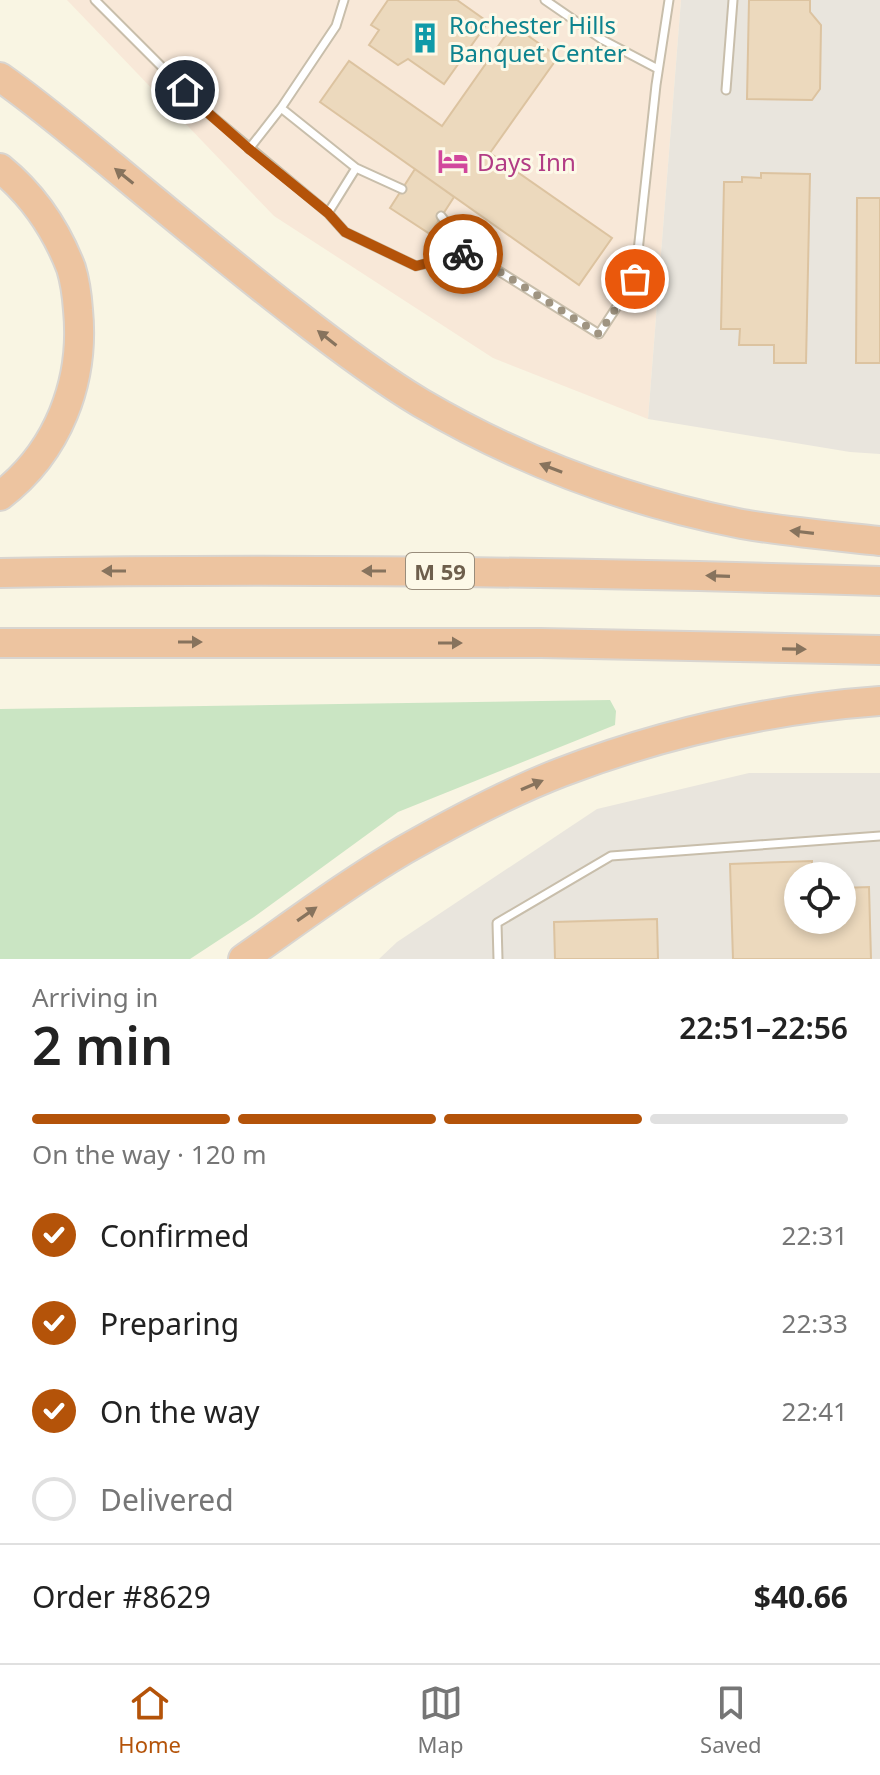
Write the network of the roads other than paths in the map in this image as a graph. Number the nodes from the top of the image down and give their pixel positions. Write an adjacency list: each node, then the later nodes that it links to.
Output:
1 (95, 0): 10 (lane)
2 (344, 0): 9 (lane)
3 (545, 0): 6 (lane)
4 (669, 0): 6 (lane)
5 (733, 0): 8 (lane)
6 (658, 69): 16 (lane)
7 (0, 77): 18 (highway, one-way to 7)
8 (726, 90)
9 (281, 108): 10 (lane); 12 (lane)
10 (249, 149): 14 (lane)
11 (0, 168): 17 (highway)
12 (356, 168): 13 (lane); 14 (lane)
13 (402, 189)
14 (328, 213): 16 (lane)
15 (441, 216): 16 (lane)
16 (470, 253)
17 (0, 496)
18 (880, 541)
19 (0, 573): 20 (highway, M 59, one-way to 19)
20 (880, 581)
21 (0, 643): 22 (highway, one-way to 22)
22 (880, 650)
23 (880, 701): 25 (highway, one-way to 23)
24 (880, 836): 26 (lane)
25 (243, 959)
26 (498, 959)

